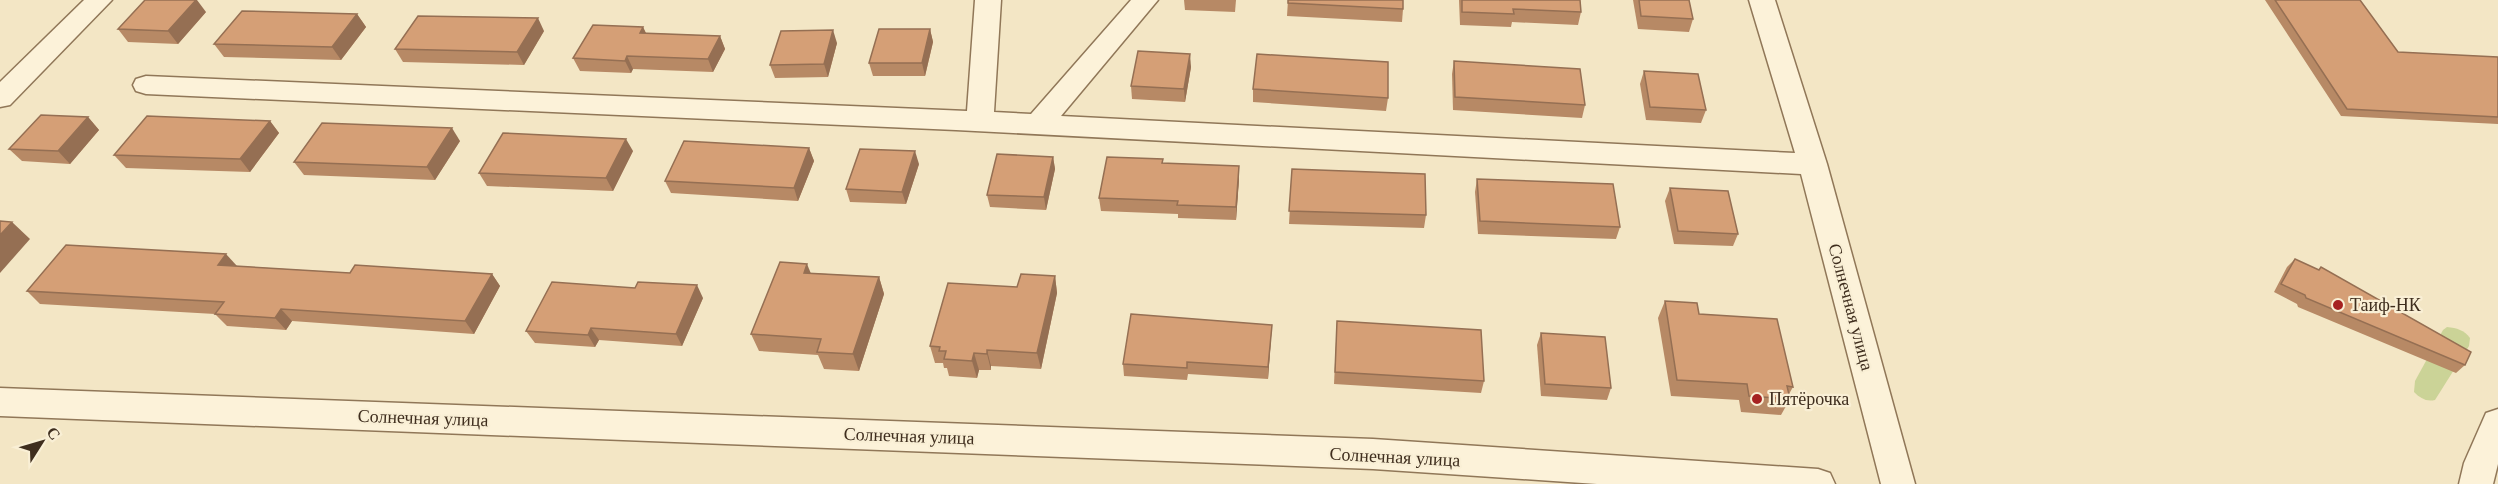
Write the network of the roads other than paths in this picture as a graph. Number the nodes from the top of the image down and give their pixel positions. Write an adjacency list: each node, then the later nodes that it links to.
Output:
1 (99, 0): 6 (street)
2 (988, 0): 7 (street)
3 (1145, 0): 8 (street)
4 (1762, 0): 9 (street, Солнечная улица)
5 (146, 85): 7 (street)
6 (0, 98)
7 (980, 121): 8 (street)
8 (1038, 124): 9 (street)
9 (1813, 164): 13 (street, Солнечная улица)
10 (0, 402): 12 (street, Солнечная улица)
11 (2498, 423): 14 (street)
12 (1818, 484)
13 (1898, 484)
14 (2476, 484)

